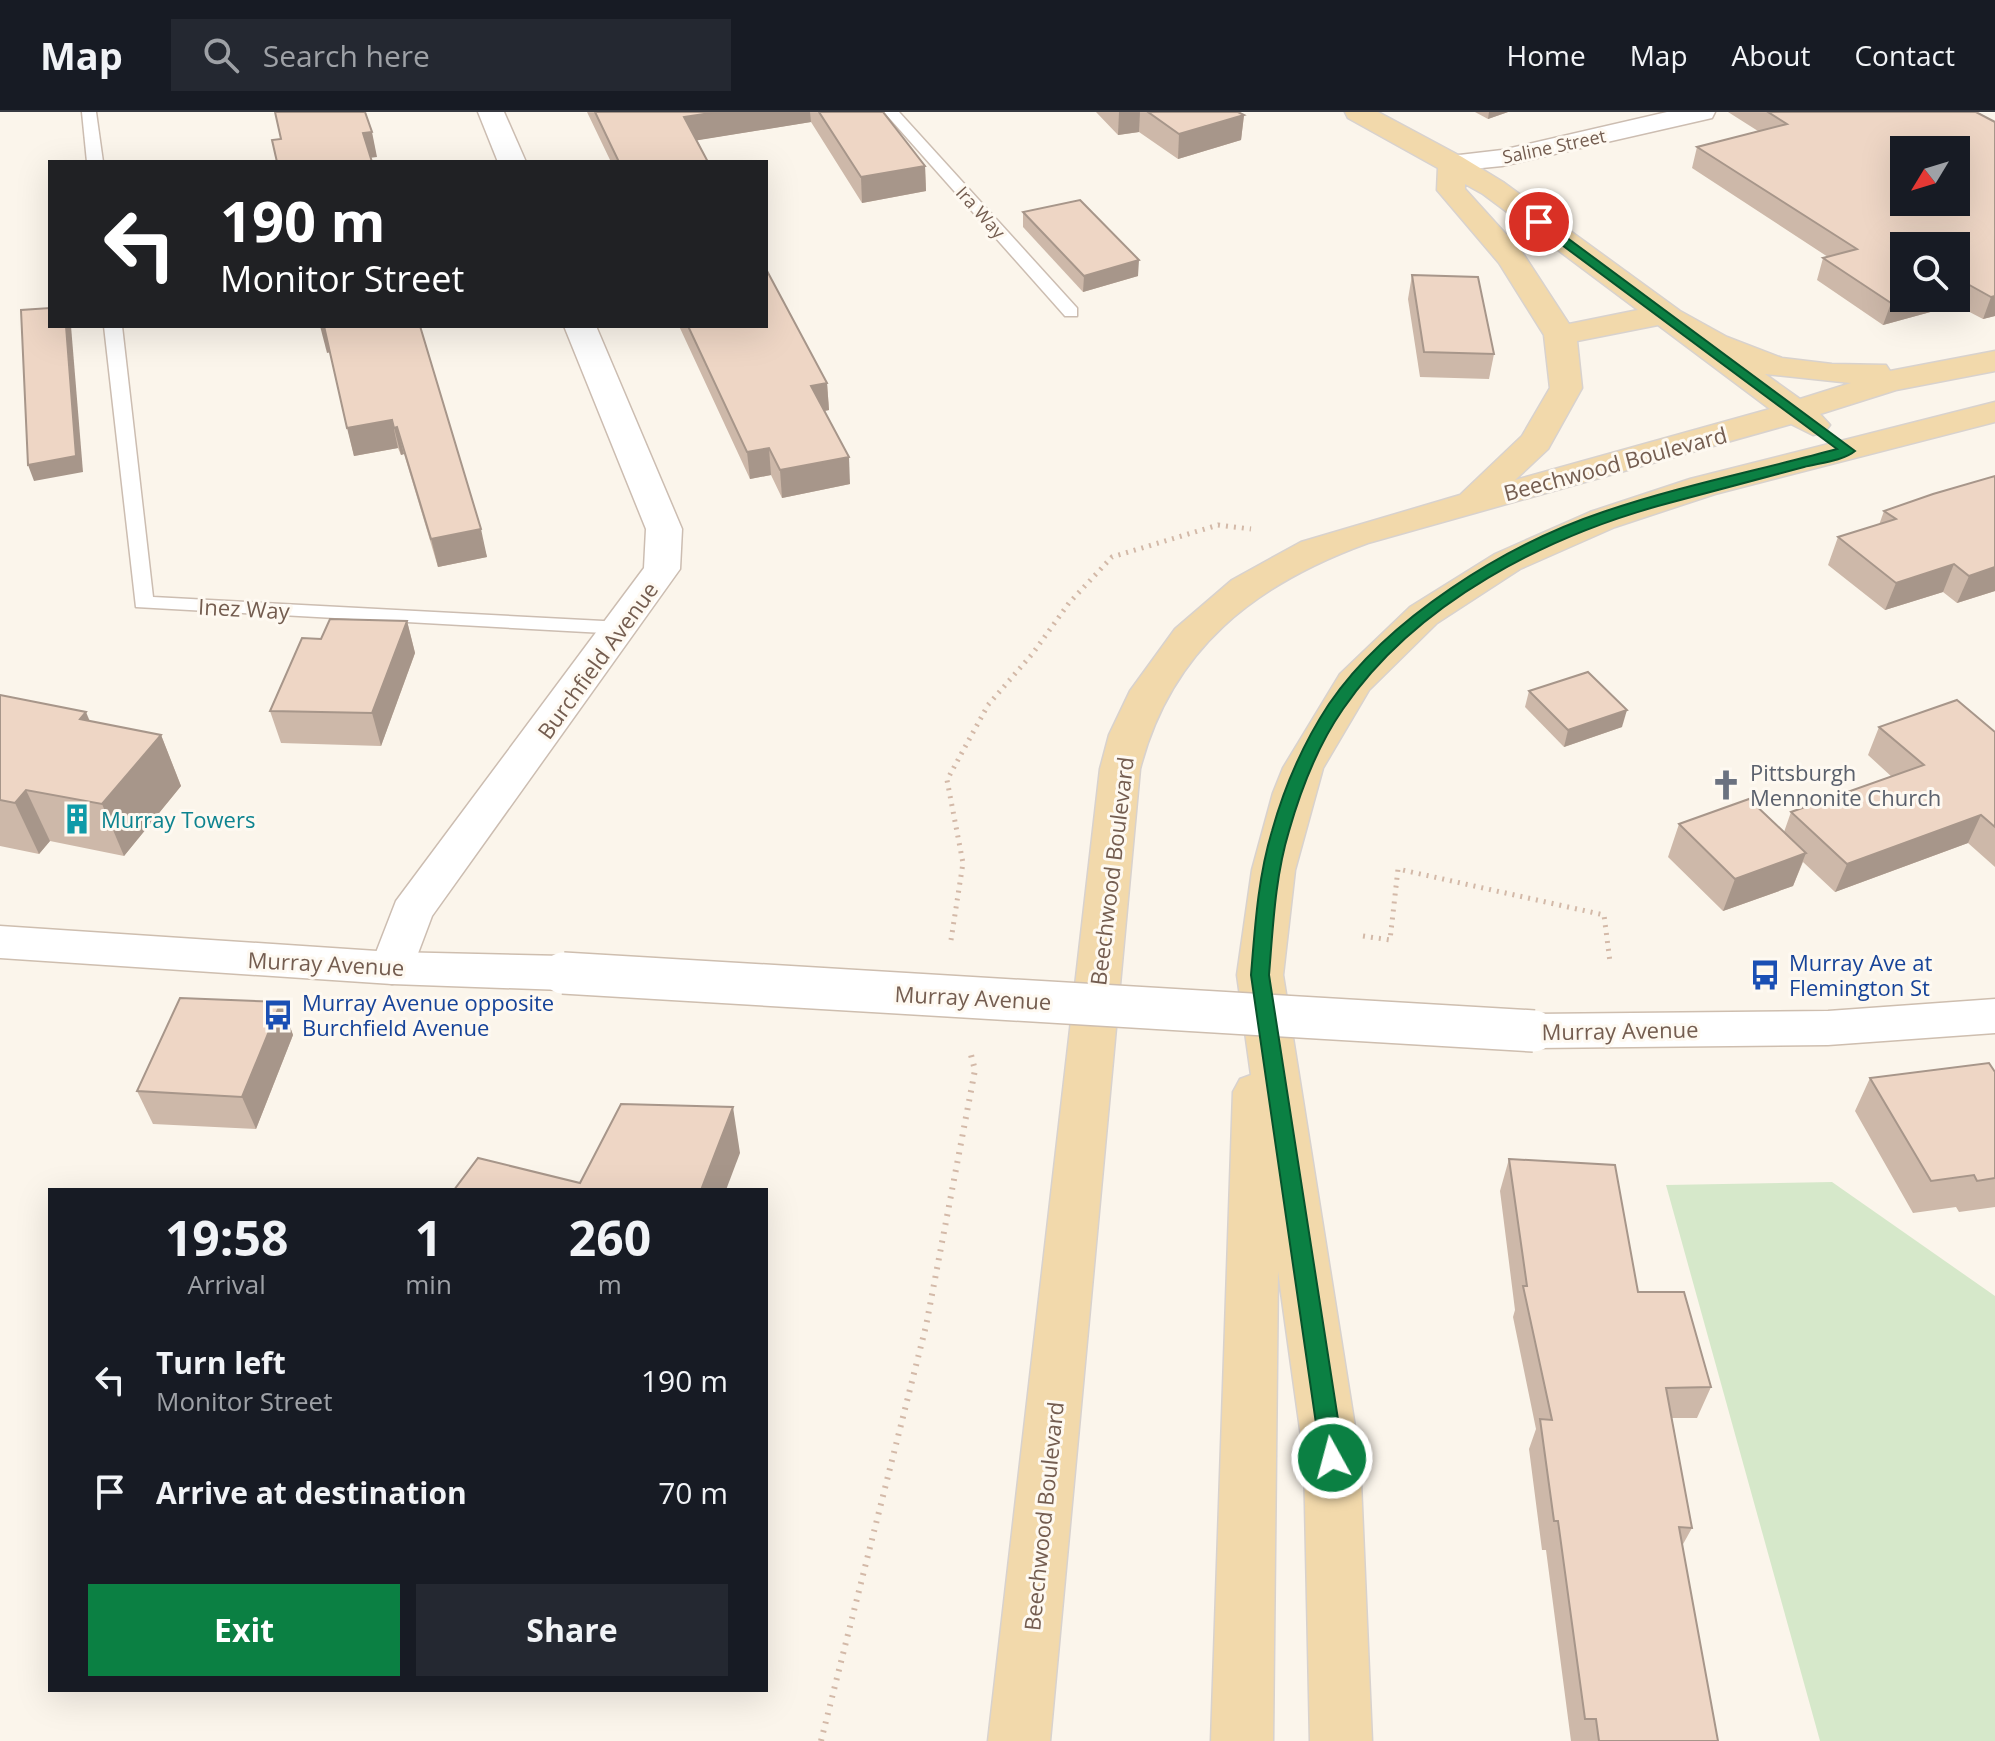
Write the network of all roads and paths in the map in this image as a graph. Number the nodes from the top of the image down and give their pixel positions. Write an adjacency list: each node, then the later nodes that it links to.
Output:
1 (89, 112): 6 (lane)
2 (491, 112): 7 (main road)
3 (891, 112): 9 (lane, Ira Way)
4 (1358, 112): 8 (main road)
5 (1702, 112): 8 (main road, Saline Street)
6 (95, 160)
7 (511, 160)
8 (1452, 163): 10 (main road); 13 (main road)
9 (1071, 312)
10 (1663, 315): 13 (main road); 15 (main road); 16 (main road)
11 (113, 328): 21 (lane, Inez Way)
12 (581, 328): 21 (main road, Burchfield Avenue)
13 (1560, 335): 19 (main road)
14 (1995, 361): 15 (main road, Beechwood Boulevard)
15 (1926, 371): 16 (main road, Beechwood Boulevard)
16 (1793, 411): 18 (main road); 19 (main road, Beechwood Boulevard)
17 (1995, 412): 18 (main road)
18 (1848, 451): 27 (main road)
19 (1468, 504): 31 (main road, Beechwood Boulevard)
20 (1218, 525): 24 (path)
21 (622, 628): 26 (main road, Burchfield Avenue)
22 (1363, 936): 25 (path)
23 (0, 942): 26 (main road, Murray Avenue)
24 (950, 945)
25 (1610, 962)
26 (392, 968): 28 (main road, Murray Avenue, bridge)
27 (1260, 975): 32 (main road); 33 (main road)
28 (1995, 1016)
29 (968, 1041): 30 (path)
30 (821, 1741)
31 (1019, 1741)
32 (1242, 1741)
33 (1341, 1741)

